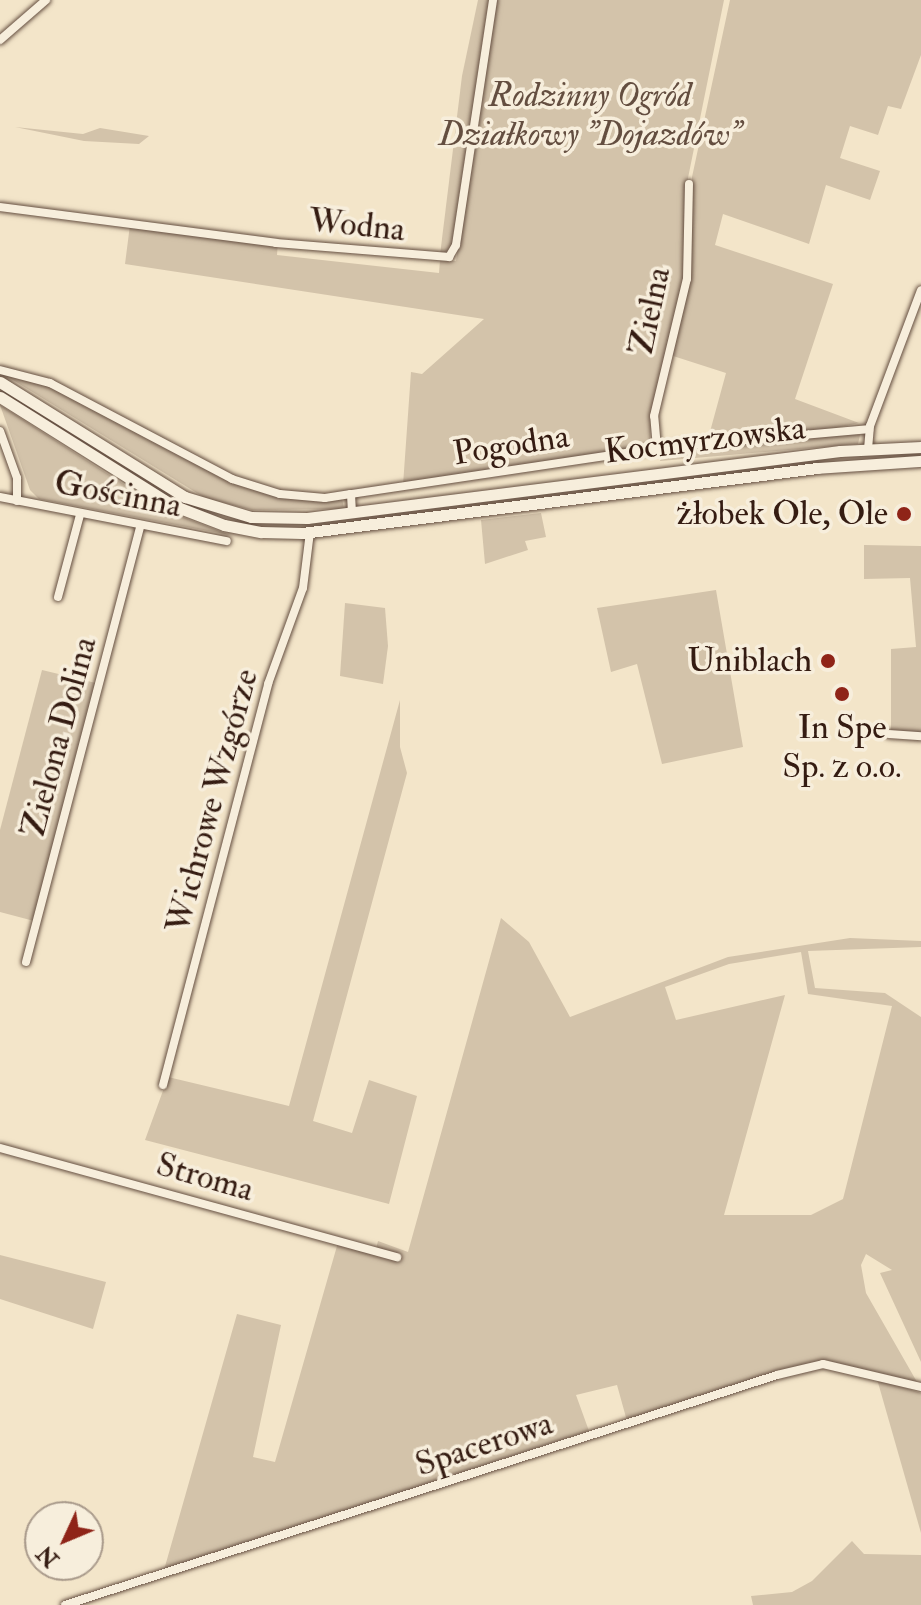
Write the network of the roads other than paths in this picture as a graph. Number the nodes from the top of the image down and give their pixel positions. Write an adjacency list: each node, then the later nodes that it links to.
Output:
1 (46, 0): 3 (street)
2 (493, 0): 5 (street, Wodna)
3 (0, 40)
4 (689, 184): 13 (street, Zielna)
5 (0, 207)
6 (921, 290): 10 (street)
7 (0, 370): 16 (street, Pogodna)
8 (0, 382): 19 (main road, Kocmyrzowska)
9 (0, 397): 22 (main road, Kocmyrzowska)
10 (869, 429): 13 (street, Pogodna); 14 (street)
11 (0, 431): 18 (street)
12 (921, 447): 14 (main road, Kocmyrzowska)
13 (657, 448): 16 (street, Pogodna)
14 (868, 449): 19 (main road, Kocmyrzowska)
15 (921, 461): 22 (main road, Kocmyrzowska)
16 (351, 494): 19 (street)
17 (0, 497): 18 (street, Gościnna)
18 (17, 501): 20 (street, Gościnna)
19 (352, 513)
20 (80, 515): 21 (street, Gościnna); 24 (street)
21 (141, 525): 23 (street, Gościnna); 27 (street, Zielona Dolina)
22 (310, 532): 28 (street, Wichrowe Wzgórze)
23 (227, 541)
24 (58, 597)
25 (889, 734): 26 (street)
26 (921, 736)
27 (26, 962)
28 (163, 1085)
29 (0, 1148): 30 (street, Stroma)
30 (397, 1257)
31 (921, 1387): 32 (street, Spacerowa)
32 (65, 1605)

